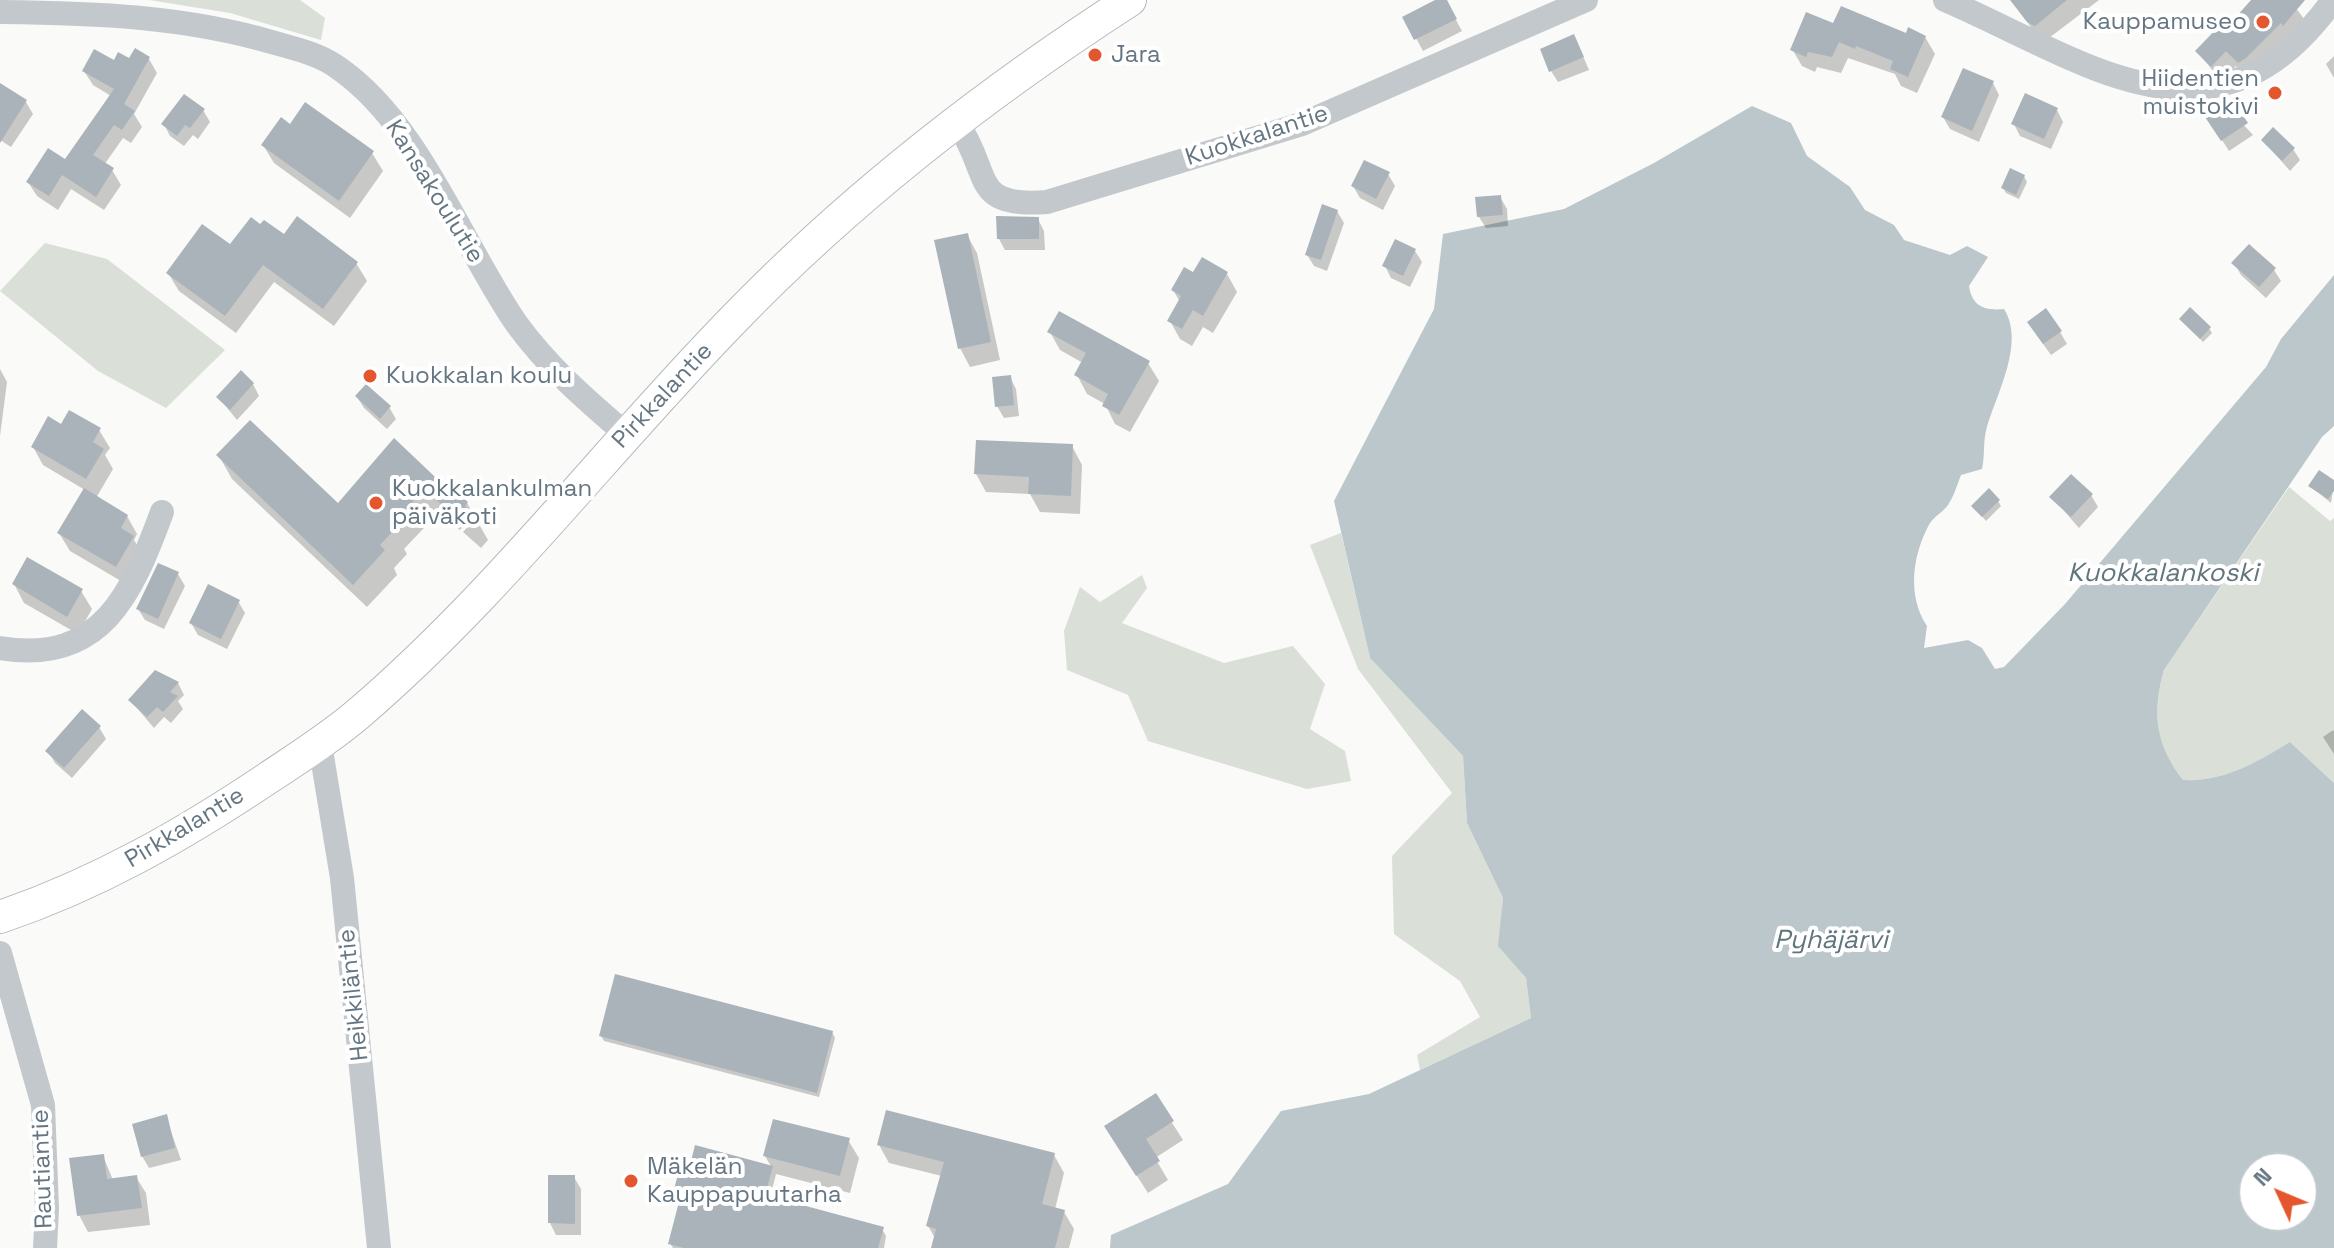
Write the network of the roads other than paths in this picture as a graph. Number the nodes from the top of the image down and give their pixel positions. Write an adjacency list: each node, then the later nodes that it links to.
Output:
1 (1130, 0): 6 (street, Pirkkalantie)
2 (1586, 0): 6 (street, Kuokkalantie)
3 (1945, 0): 4 (street)
4 (2333, 0)
5 (0, 12): 7 (street, Kansakoulutie)
6 (958, 124): 7 (street, Pirkkalantie)
7 (626, 434): 10 (street, Pirkkalantie)
8 (162, 512): 9 (street)
9 (0, 648)
10 (320, 744): 11 (street, Pirkkalantie); 14 (street, Heikkiläntie)
11 (0, 917)
12 (0, 953): 13 (street, Rautiantie)
13 (45, 1248)
14 (379, 1248)

